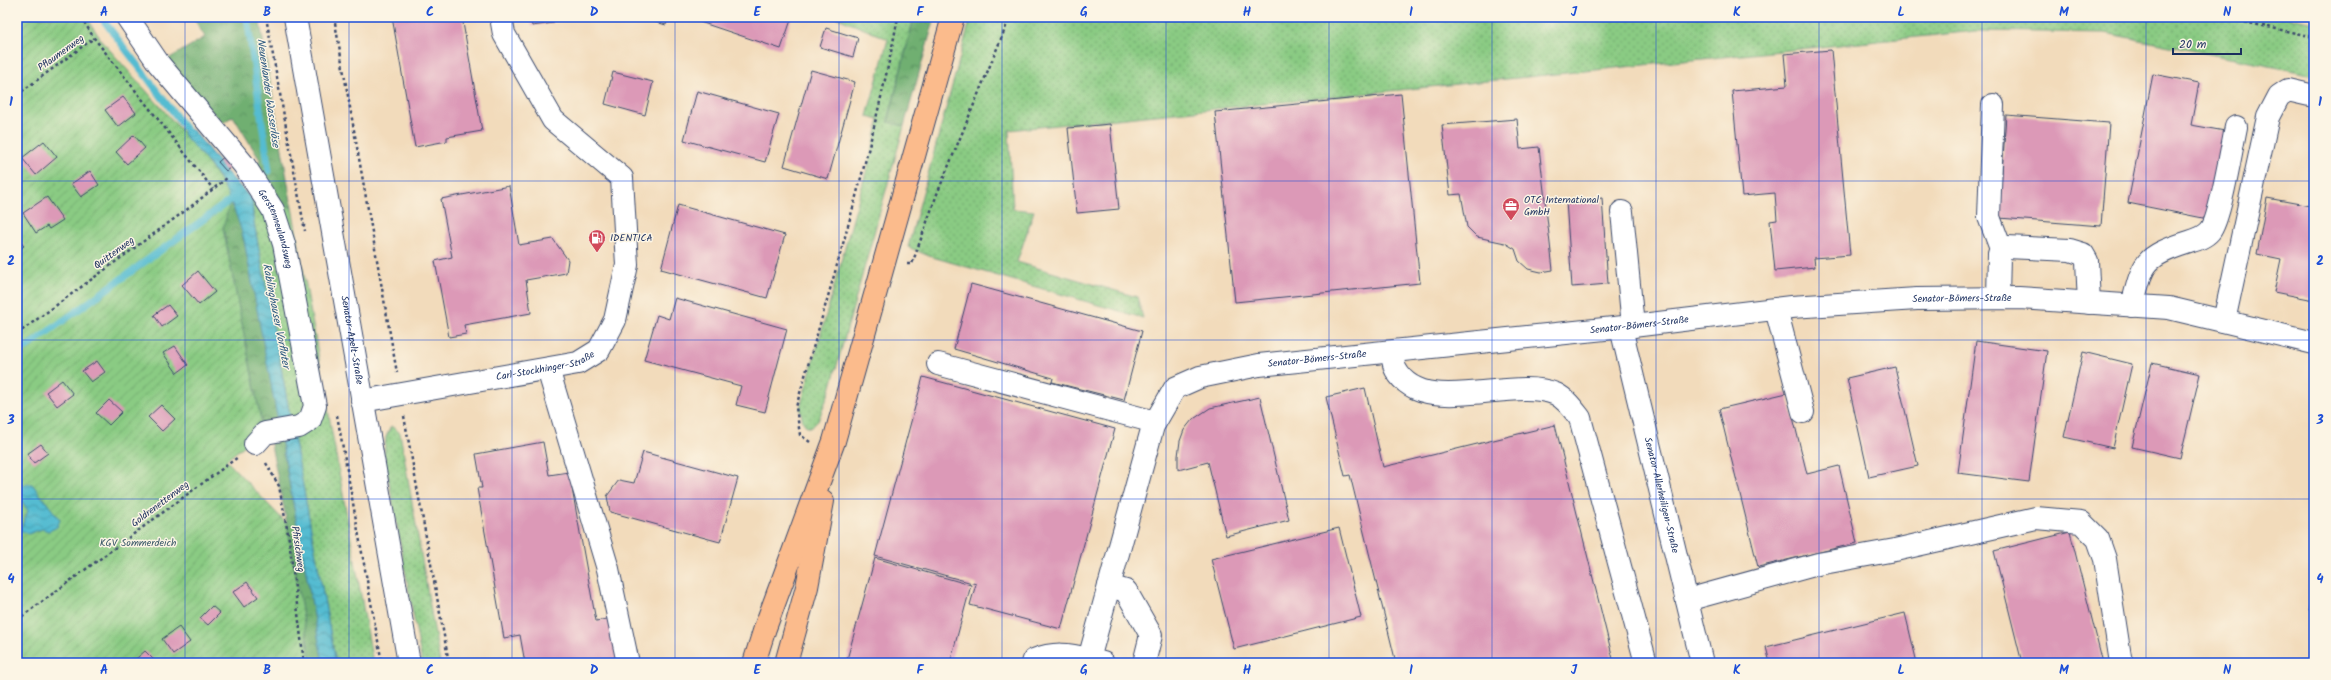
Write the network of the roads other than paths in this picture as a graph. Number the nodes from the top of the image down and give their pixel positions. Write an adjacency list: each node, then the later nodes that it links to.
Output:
1 (127, 17): 23 (street, Gerstenneulandsweg)
2 (295, 17): 20 (street, Senator-Apelt-Straße)
3 (501, 17): 19 (street, Carl-Stockhinger-Straße)
4 (953, 17): 24 (highway)
5 (2314, 96): 14 (street)
6 (1993, 105): 9 (street)
7 (2236, 127): 12 (street)
8 (1622, 212): 15 (street, Senator-Allerheiligen-Straße)
9 (2001, 249): 10 (street); 11 (street)
10 (1998, 298): 11 (street, Senator-Bömers-Straße); 13 (street, Senator-Bömers-Straße)
11 (2088, 303): 12 (street, Senator-Bömers-Straße)
12 (2132, 306): 14 (street, Senator-Bömers-Straße)
13 (1776, 309): 15 (street, Senator-Bömers-Straße); 21 (street)
14 (2224, 321): 16 (street, Senator-Bömers-Straße)
15 (1627, 327): 17 (street, Senator-Bömers-Straße); 26 (street, Senator-Allerheiligen-Straße)
16 (2314, 343)
17 (1392, 352): 22 (street, Senator-Bömers-Straße); 34 (street)
18 (938, 364): 22 (street)
19 (548, 369): 20 (street, Carl-Stockhinger-Straße); 29 (street)
20 (362, 401): 28 (street, Senator-Apelt-Straße)
21 (1803, 412)
22 (1155, 422): 25 (street, Senator-Bömers-Straße)
23 (255, 444)
24 (831, 449): 30 (highway); 31 (highway)
25 (1109, 586): 27 (street, Senator-Bömers-Straße); 33 (street)
26 (1687, 600): 35 (street, Senator-Allerheiligen-Straße); 36 (street)
27 (1096, 661): 32 (street)
28 (410, 663)
29 (628, 663)
30 (754, 663)
31 (786, 663)
32 (1033, 663)
33 (1144, 663)
34 (1646, 663)
35 (1702, 663)
36 (2121, 663)

